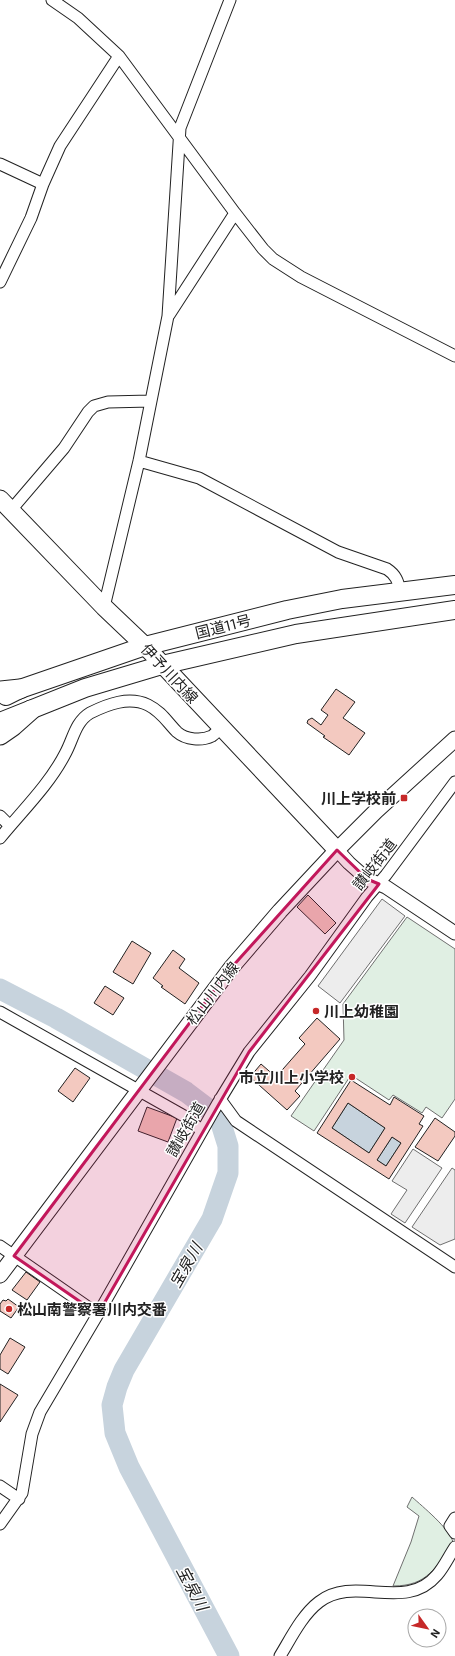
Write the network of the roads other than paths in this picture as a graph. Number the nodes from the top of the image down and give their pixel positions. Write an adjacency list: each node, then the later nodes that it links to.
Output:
1 (52, 0): 3 (street)
2 (230, 0): 4 (street)
3 (119, 56): 4 (street); 6 (street)
4 (179, 136): 7 (street); 9 (street)
5 (0, 164): 6 (street)
6 (43, 184): 8 (street)
7 (235, 213): 9 (street); 10 (street)
8 (0, 282)
9 (168, 316): 11 (street)
10 (455, 356)
11 (150, 401): 12 (street); 13 (street)
12 (139, 461): 15 (street); 16 (street)
13 (5, 504): 16 (main road, 伊予川内線)
14 (455, 585): 15 (highway, 国道11号)
15 (400, 591): 18 (highway, 国道11号)
16 (104, 607): 18 (main road, 伊予川内線)
17 (455, 610): 19 (highway, 国道11号)
18 (145, 646): 19 (main road, 伊予川内線); 20 (highway, 国道11号)
19 (162, 665): 23 (highway, 国道11号); 25 (main road, 伊予川内線)
20 (20, 689): 21 (highway); 22 (highway, 国道11号)
21 (0, 691)
22 (0, 699)
23 (31, 710): 24 (highway, 国道11号); 26 (highway)
24 (0, 722)
25 (221, 728): 30 (street); 32 (main road, 伊予川内線)
26 (0, 735)
27 (455, 740): 32 (main road, 松山川内線)
28 (455, 782): 33 (street, 讃岐街道)
29 (0, 816): 30 (street)
30 (10, 826): 31 (street)
31 (0, 838)
32 (337, 850): 33 (street); 36 (main road, 松山川内線)
33 (379, 884): 34 (street); 37 (street, 讃岐街道)
34 (455, 932)
35 (0, 1012): 36 (street)
36 (140, 1088): 38 (street); 40 (main road, 松山川内線)
37 (219, 1101): 38 (street, 讃岐街道); 41 (street)
38 (202, 1128): 43 (street, 讃岐街道)
39 (0, 1246): 40 (street)
40 (14, 1256): 42 (main road, 松山川内線); 43 (street)
41 (455, 1267)
42 (0, 1275)
43 (98, 1314): 45 (street, 讃岐街道)
44 (0, 1486): 45 (street)
45 (19, 1499): 47 (street, 讃岐街道)
46 (455, 1518): 48 (street)
47 (0, 1524)
48 (455, 1533)
49 (455, 1547): 50 (street)
50 (280, 1656)

